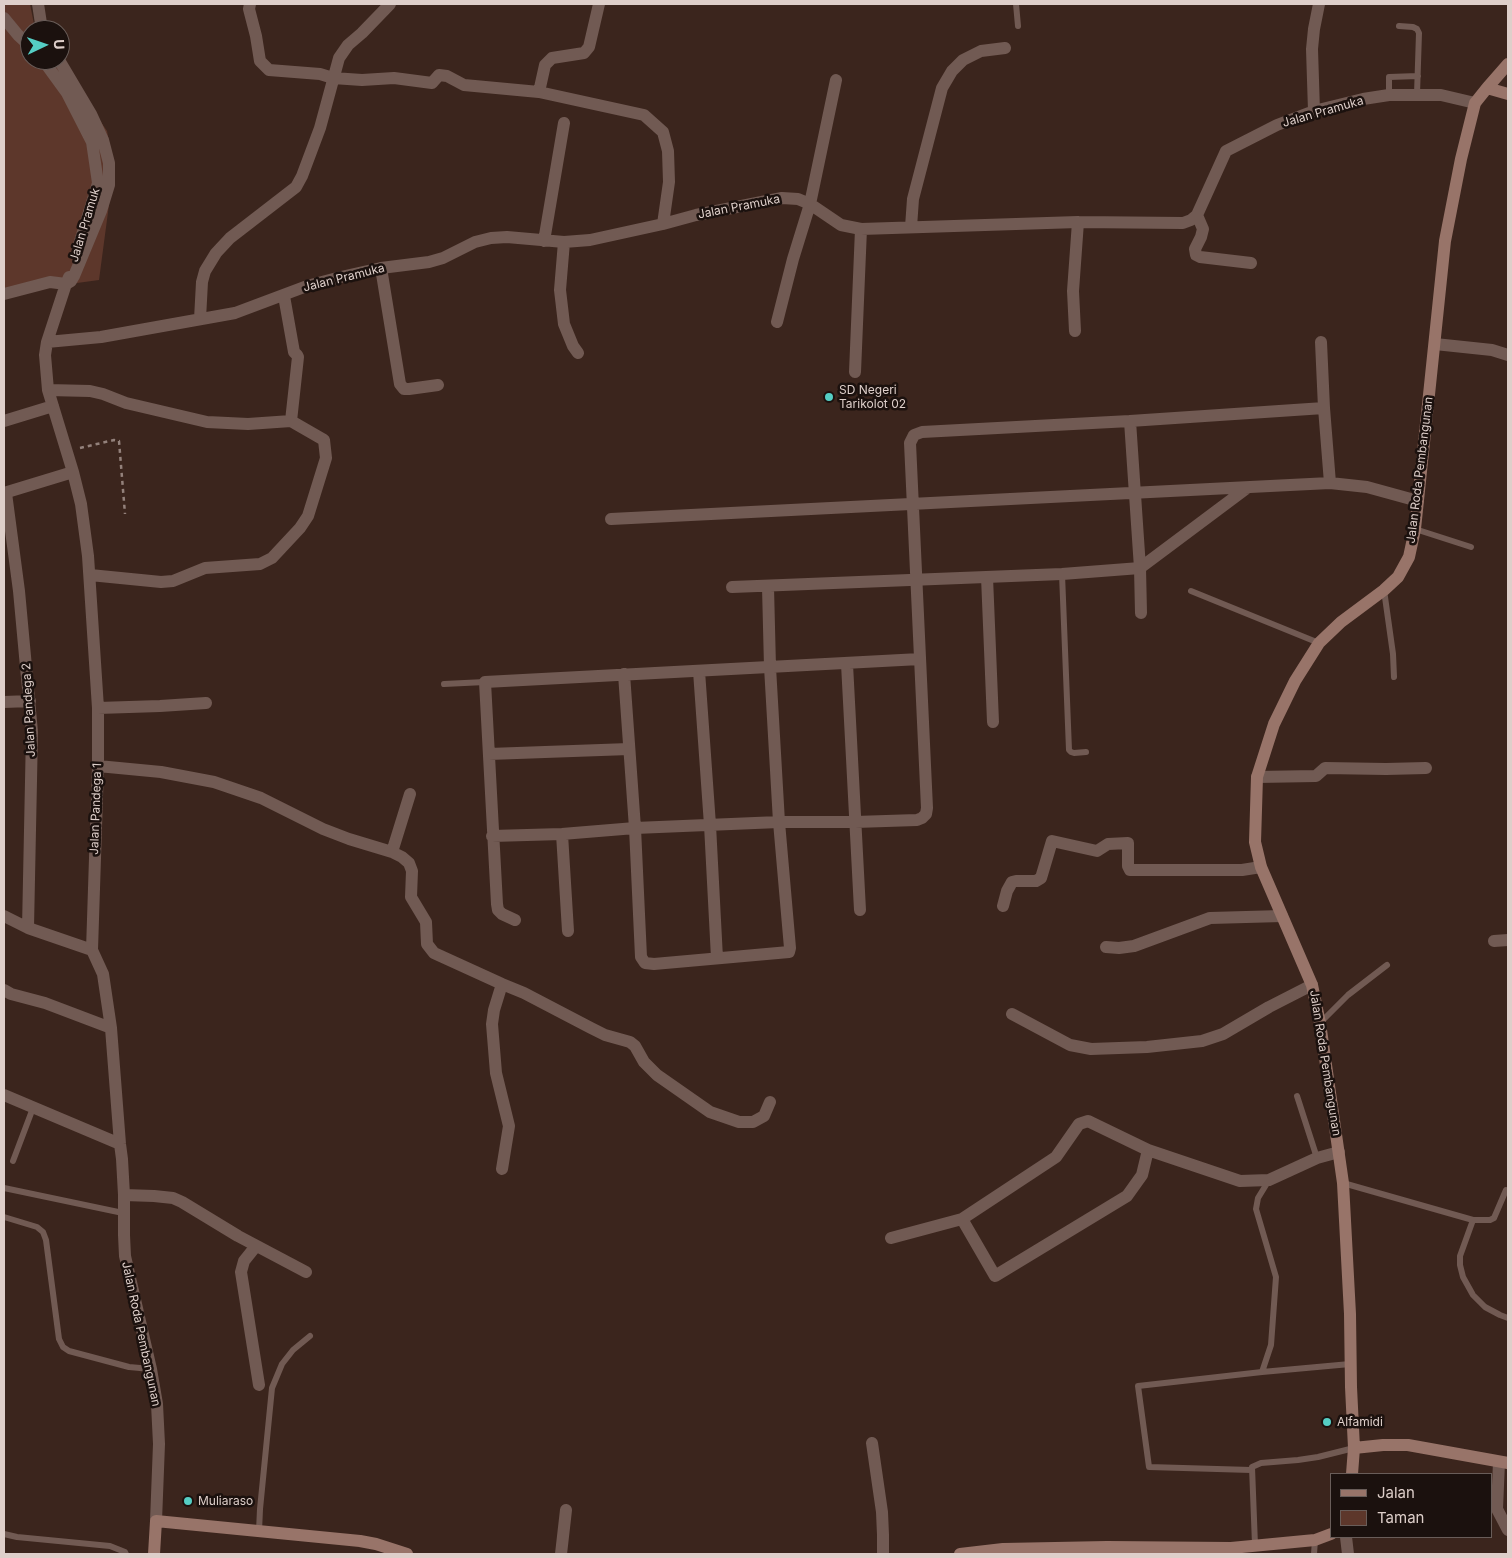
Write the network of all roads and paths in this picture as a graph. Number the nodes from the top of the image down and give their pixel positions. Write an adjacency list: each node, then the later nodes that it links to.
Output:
1 (38, 4): 8 (street)
2 (250, 4): 17 (street)
3 (390, 4): 17 (street)
4 (599, 4): 20 (street)
5 (1016, 4): 9 (lane)
6 (1319, 4): 25 (street)
7 (4, 18): 11 (street)
8 (40, 20)
9 (1018, 26)
10 (1399, 26): 16 (lane)
11 (20, 37)
12 (1005, 48): 31 (street)
13 (1508, 64): 19 (street, Jalan Roda Pembangunan)
14 (50, 70): 37 (street, Jalan Pramuk)
15 (65, 70): 37 (street)
16 (1418, 76): 21 (lane); 23 (lane)
17 (332, 78): 20 (street); 40 (street)
18 (836, 80): 27 (street)
19 (1487, 88): 22 (street); 24 (street, Jalan Roda Pembangunan)
20 (539, 92): 30 (street)
21 (1417, 94): 23 (street, Jalan Pramuka); 24 (street, Jalan Pramuka)
22 (1508, 94)
23 (1389, 95): 25 (street, Jalan Pramuka)
24 (1475, 104): 45 (street, Jalan Roda Pembangunan)
25 (1314, 111): 28 (street, Jalan Pramuka)
26 (564, 123): 33 (street)
27 (810, 204): 30 (street, Jalan Pramuka); 32 (street, Jalan Pramuka); 41 (street)
28 (1197, 214): 29 (street, Jalan Pramuka); 35 (street)
29 (1078, 222): 31 (street, Jalan Pramuka); 42 (street)
30 (663, 224): 34 (street, Jalan Pramuka)
31 (911, 227): 32 (street, Jalan Pramuka)
32 (861, 229): 48 (street)
33 (544, 241): 34 (street, Jalan Pramuka); 36 (street, Jalan Pramuka)
34 (564, 242): 46 (street)
35 (1251, 262)
36 (381, 268): 39 (street, Jalan Pramuka); 49 (street)
37 (66, 284): 38 (street); 43 (street)
38 (4, 294)
39 (284, 296): 40 (street, Jalan Pramuka); 54 (street)
40 (200, 319): 43 (street, Jalan Pramuka)
41 (777, 322)
42 (1075, 332)
43 (47, 342): 50 (street, Jalan Pandega 1)
44 (1321, 342): 52 (street)
45 (1435, 344): 47 (street); 62 (street, Jalan Roda Pembangunan)
46 (578, 353)
47 (1508, 355)
48 (855, 372)
49 (438, 384)
50 (48, 390): 51 (street, Jalan Pandega 1); 54 (street)
51 (53, 406): 53 (street); 56 (street, Jalan Pandega 1)
52 (1324, 408): 55 (street); 58 (street)
53 (4, 421)
54 (291, 421): 70 (street)
55 (1130, 421): 61 (street); 63 (street)
56 (67, 451): 57 (street, Jalan Pandega 1); 64 (path)
57 (73, 472): 60 (street); 70 (street, Jalan Pandega 1)
58 (1330, 483): 59 (street); 62 (street)
59 (1247, 488): 61 (street); 68 (street)
60 (5, 493): 87 (street, Jalan Pandega 2)
61 (1135, 494): 63 (street); 68 (street)
62 (1418, 501): 66 (street, Jalan Roda Pembangunan)
63 (914, 503): 65 (street); 72 (street)
64 (125, 514)
65 (611, 519)
66 (1415, 529): 67 (lane); 75 (street, Jalan Roda Pembangunan)
67 (1471, 546)
68 (1140, 568): 69 (street); 77 (street)
69 (1062, 574): 71 (street); 93 (lane)
70 (90, 576): 90 (street, Jalan Pandega 1)
71 (987, 577): 72 (street); 91 (street)
72 (917, 580): 73 (street); 79 (street)
73 (768, 586): 74 (street); 81 (street)
74 (732, 588)
75 (1384, 590): 78 (street, Jalan Roda Pembangunan); 84 (lane)
76 (1191, 591): 78 (lane)
77 (1141, 613)
78 (1319, 643): 97 (street, Jalan Roda Pembangunan)
79 (920, 659): 80 (street); 100 (street)
80 (847, 664): 81 (street); 100 (street)
81 (770, 667): 82 (street); 99 (street)
82 (699, 671): 83 (street); 101 (street)
83 (624, 674): 85 (street); 92 (street)
84 (1394, 677)
85 (485, 682): 86 (lane); 94 (street)
86 (444, 684)
87 (30, 701): 88 (street); 112 (street, Jalan Pandega 2)
88 (4, 702)
89 (206, 703): 90 (street)
90 (98, 708): 95 (street, Jalan Pandega 1)
91 (993, 722)
92 (629, 749): 94 (street); 102 (street)
93 (1086, 752)
94 (489, 754): 104 (street)
95 (98, 766): 105 (street); 117 (street, Jalan Pandega 1)
96 (1426, 768): 97 (street)
97 (1257, 777): 106 (street, Jalan Roda Pembangunan)
98 (410, 794): 105 (street)
99 (779, 822): 100 (street); 101 (street); 118 (street)
100 (855, 822): 108 (street)
101 (710, 825): 102 (street); 118 (street)
102 (635, 828): 103 (street); 118 (street)
103 (562, 834): 104 (street); 113 (street)
104 (492, 836): 111 (street)
105 (392, 852): 120 (street)
106 (1261, 867): 107 (street); 110 (street, Jalan Roda Pembangunan)
107 (1003, 906)
108 (860, 910)
109 (4, 916): 112 (street)
110 (1282, 916): 116 (street); 121 (street, Jalan Roda Pembangunan)
111 (515, 920)
112 (28, 928): 117 (street)
113 (568, 931)
114 (1508, 940): 115 (street)
115 (1494, 941)
116 (1106, 947)
117 (92, 950): 125 (street, Jalan Pandega 1)
118 (717, 958)
119 (1387, 965): 124 (lane)
120 (502, 984): 128 (street); 135 (street)
121 (1312, 985): 123 (street); 124 (street, Jalan Roda Pembangunan)
122 (4, 990): 125 (street)
123 (1012, 1014)
124 (1320, 1023): 132 (street, Jalan Roda Pembangunan)
125 (111, 1028): 130 (street, Jalan Pandega 1)
126 (4, 1095): 129 (street)
127 (1297, 1096): 133 (lane)
128 (770, 1102)
129 (33, 1108): 130 (street); 134 (lane)
130 (120, 1144): 140 (street, Jalan Roda Pembangunan)
131 (1148, 1150): 136 (street); 143 (street); 143 (street)
132 (1339, 1152): 133 (street); 137 (street, Jalan Roda Pembangunan)
133 (1317, 1158): 136 (street)
134 (13, 1161)
135 (502, 1169)
136 (1268, 1180): 152 (lane)
137 (1343, 1182): 144 (lane); 150 (street, Jalan Roda Pembangunan)
138 (4, 1188): 141 (lane)
139 (1506, 1190): 144 (lane)
140 (124, 1195): 141 (street, Jalan Roda Pembangunan); 146 (street)
141 (123, 1213): 151 (street, Jalan Roda Pembangunan)
142 (4, 1217): 151 (lane)
143 (962, 1219): 145 (street)
144 (1474, 1220): 148 (lane)
145 (891, 1238)
146 (256, 1246): 147 (street); 153 (street)
147 (306, 1272)
148 (1508, 1318)
149 (310, 1336): 162 (lane)
150 (1350, 1364): 152 (lane); 155 (street, Jalan Roda Pembangunan)
151 (151, 1369): 160 (street, Jalan Roda Pembangunan)
152 (1262, 1372): 157 (lane)
153 (259, 1386)
154 (872, 1443): 174 (street)
155 (1354, 1448): 156 (street); 157 (lane); 158 (street, Jalan Roda Pembangunan)
156 (1504, 1463): 161 (street)
157 (1251, 1470): 167 (lane)
158 (1352, 1473)
159 (566, 1510): 173 (street)
160 (156, 1521): 162 (street); 171 (street, Jalan Roda Pembangunan)
161 (1508, 1530)
162 (259, 1531): 172 (street)
163 (4, 1534): 170 (lane)
164 (1330, 1534): 166 (street)
165 (1346, 1538): 177 (street)
166 (1315, 1540): 167 (street); 176 (lane)
167 (1254, 1545): 169 (street)
168 (1145, 1551): 169 (street); 175 (street)
169 (1230, 1551)
170 (126, 1554)
171 (154, 1554)
172 (407, 1554)
173 (561, 1554)
174 (882, 1554)
175 (960, 1554)
176 (1314, 1554)
177 (1348, 1554)

